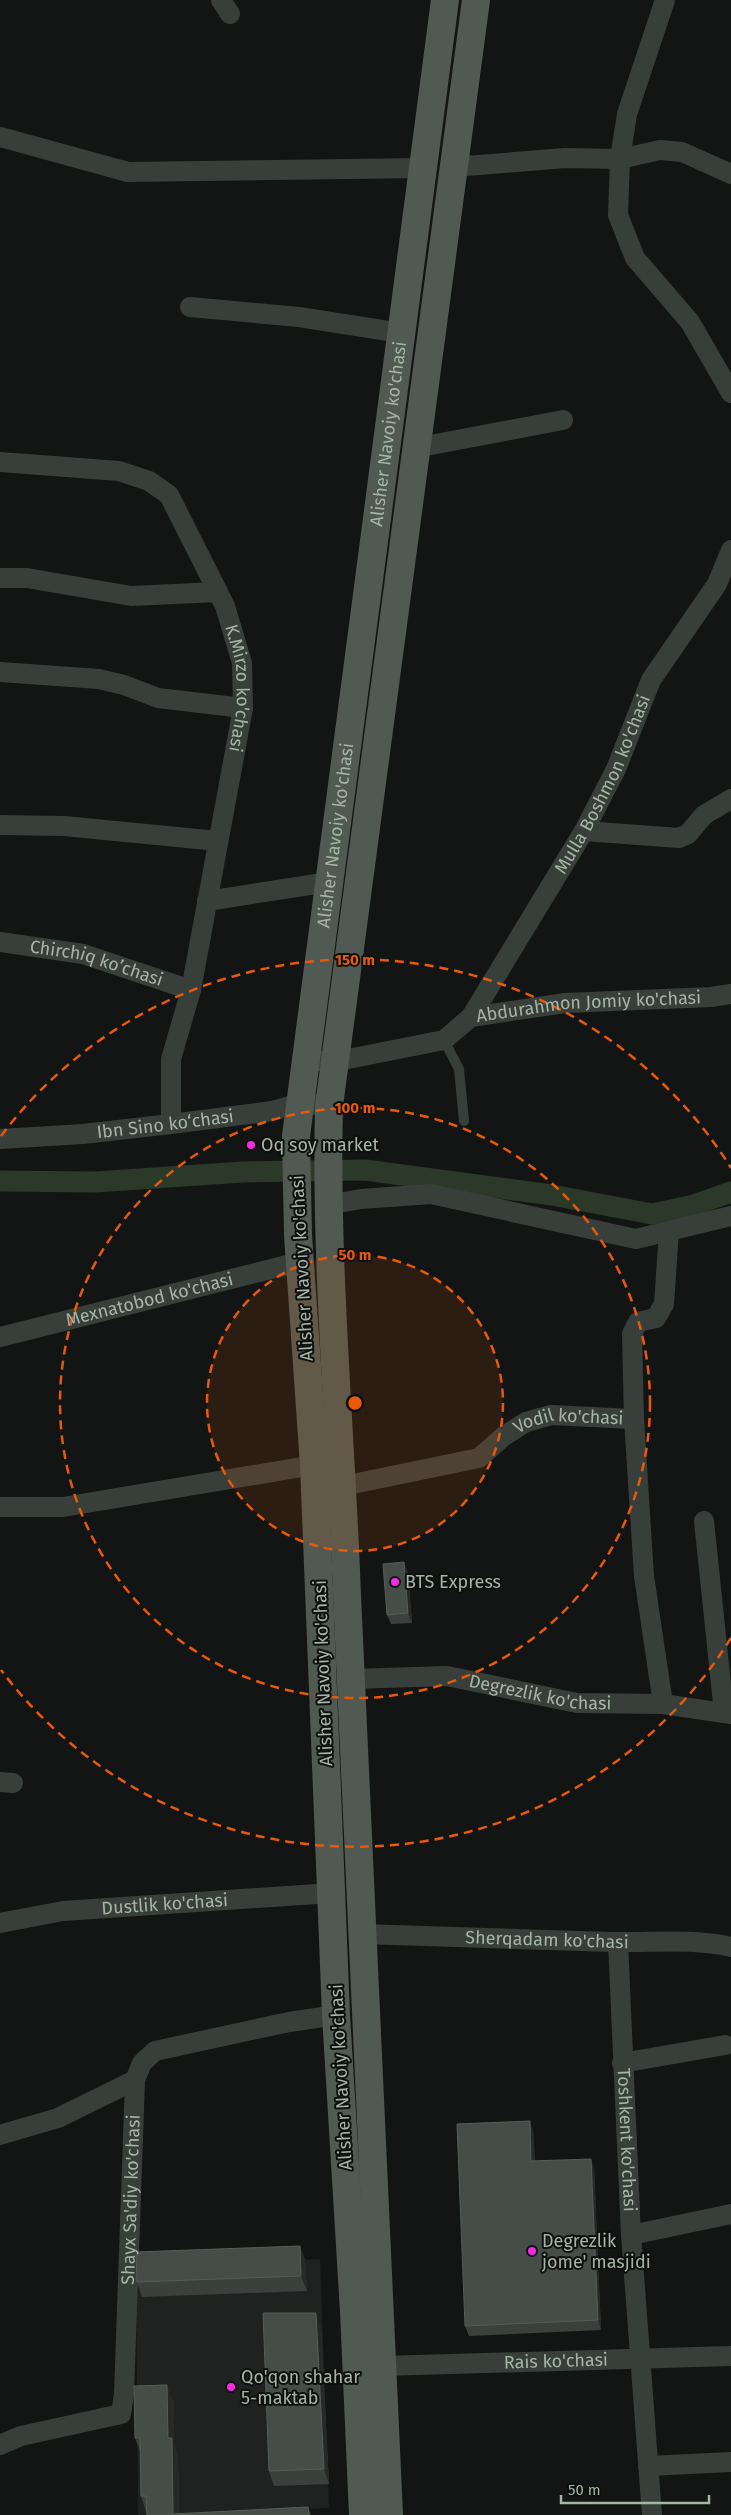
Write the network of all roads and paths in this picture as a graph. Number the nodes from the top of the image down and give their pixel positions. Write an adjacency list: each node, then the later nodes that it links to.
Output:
1 (445, 0): 7 (main road, Alisher Navoiy ko'chasi)
2 (476, 0): 6 (main road, Alisher Navoiy ko'chasi)
3 (665, 0): 5 (street)
4 (0, 137): 7 (street)
5 (620, 159): 6 (street); 8 (street); 11 (street)
6 (454, 167): 13 (main road, Alisher Navoiy ko'chasi)
7 (423, 168): 10 (main road, Alisher Navoiy ko'chasi)
8 (731, 174)
9 (190, 307): 10 (street)
10 (401, 333): 24 (main road, Alisher Navoiy ko'chasi)
11 (731, 393)
12 (563, 420): 13 (street)
13 (415, 448): 32 (main road, Alisher Navoiy ko'chasi)
14 (0, 462): 17 (street, K.Mirzo ko'chasi)
15 (731, 550): 22 (street, Mulla Boshmon ko'chasi)
16 (0, 578): 17 (street)
17 (218, 592): 19 (street, K.Mirzo ko'chasi)
18 (0, 672): 19 (street)
19 (243, 708): 23 (street, K.Mirzo ko'chasi)
20 (731, 799): 22 (street)
21 (0, 824): 23 (street)
22 (584, 831): 29 (street, Mulla Boshmon ko'chasi)
23 (218, 841): 25 (street, K.Mirzo ko'chasi)
24 (329, 882): 25 (street); 31 (main road, Alisher Navoiy ko'chasi)
25 (207, 901): 27 (street, K.Mirzo ko'chasi)
26 (0, 942): 27 (street, Chirchiq ko’chasi)
27 (191, 990): 36 (street, K.Mirzo ko'chasi)
28 (731, 994): 29 (street, Abdurahmon Jomiy ko'chasi)
29 (470, 1018): 30 (street, Abdurahmon Jomiy ko'chasi)
30 (444, 1040): 32 (street, Abdurahmon Jomiy ko'chasi); 35 (lane)
31 (306, 1060): 32 (street, Abdurahmon Jomiy ko'chasi); 33 (main road, Alisher Navoiy ko'chasi)
32 (333, 1062): 34 (main road, Alisher Navoiy ko'chasi)
33 (300, 1103): 34 (street, Ibn Sino ko‘chasi); 36 (street, Ibn Sino ko‘chasi); 41 (main road, Alisher Navoiy ko'chasi)
34 (329, 1106): 38 (main road, Alisher Navoiy ko'chasi)
35 (464, 1121)
36 (171, 1124): 37 (street, Ibn Sino ko‘chasi)
37 (0, 1139)
38 (327, 1199): 40 (street); 45 (main road, Alisher Navoiy ko'chasi)
39 (731, 1216): 40 (street)
40 (668, 1231): 43 (street, Vodil ko'chasi)
41 (299, 1262): 42 (street, Mexnatobod ko'chasi); 44 (main road, Alisher Navoiy ko'chasi)
42 (0, 1337)
43 (634, 1418): 45 (street, Vodil ko'chasi); 49 (street)
44 (314, 1465): 46 (street); 51 (main road, Alisher Navoiy ko'chasi)
45 (343, 1486): 48 (main road, Alisher Navoiy ko'chasi)
46 (0, 1507)
47 (704, 1521): 50 (street)
48 (351, 1680): 49 (street, Degrezlik ko'chasi); 53 (main road, Alisher Navoiy ko'chasi)
49 (663, 1704): 50 (street, Degrezlik ko'chasi)
50 (728, 1714)
51 (331, 1892): 52 (street, Dustlik ko'chasi); 56 (main road, Alisher Navoiy ko'chasi)
52 (0, 1923)
53 (362, 1934): 54 (street, Sherqadam ko'chasi); 65 (main road, Alisher Navoiy ko'chasi)
54 (618, 1942): 55 (street, Sherqadam ko'chasi); 58 (street, Toshkent ko'chasi)
55 (731, 1947)
56 (336, 2015): 59 (street, Shayx Sa'diy ko'chasi); 69 (main road, Alisher Navoiy ko'chasi)
57 (725, 2046): 58 (street)
58 (622, 2063): 62 (street, Toshkent ko'chasi)
59 (136, 2080): 60 (street); 66 (street, Shayx Sa'diy ko'chasi)
60 (0, 2136)
61 (731, 2214): 62 (street)
62 (631, 2235): 64 (street, Toshkent ko'chasi)
63 (731, 2356): 64 (street, Rais ko'chasi)
64 (639, 2358): 65 (street, Rais ko'chasi); 68 (street, Toshkent ko'chasi)
65 (382, 2366): 70 (main road, Alisher Navoiy ko'chasi)
66 (0, 2445)
67 (731, 2462): 68 (street)
68 (648, 2466): 71 (street, Toshkent ko'chasi)
69 (363, 2515)
70 (389, 2515)
71 (652, 2515)

